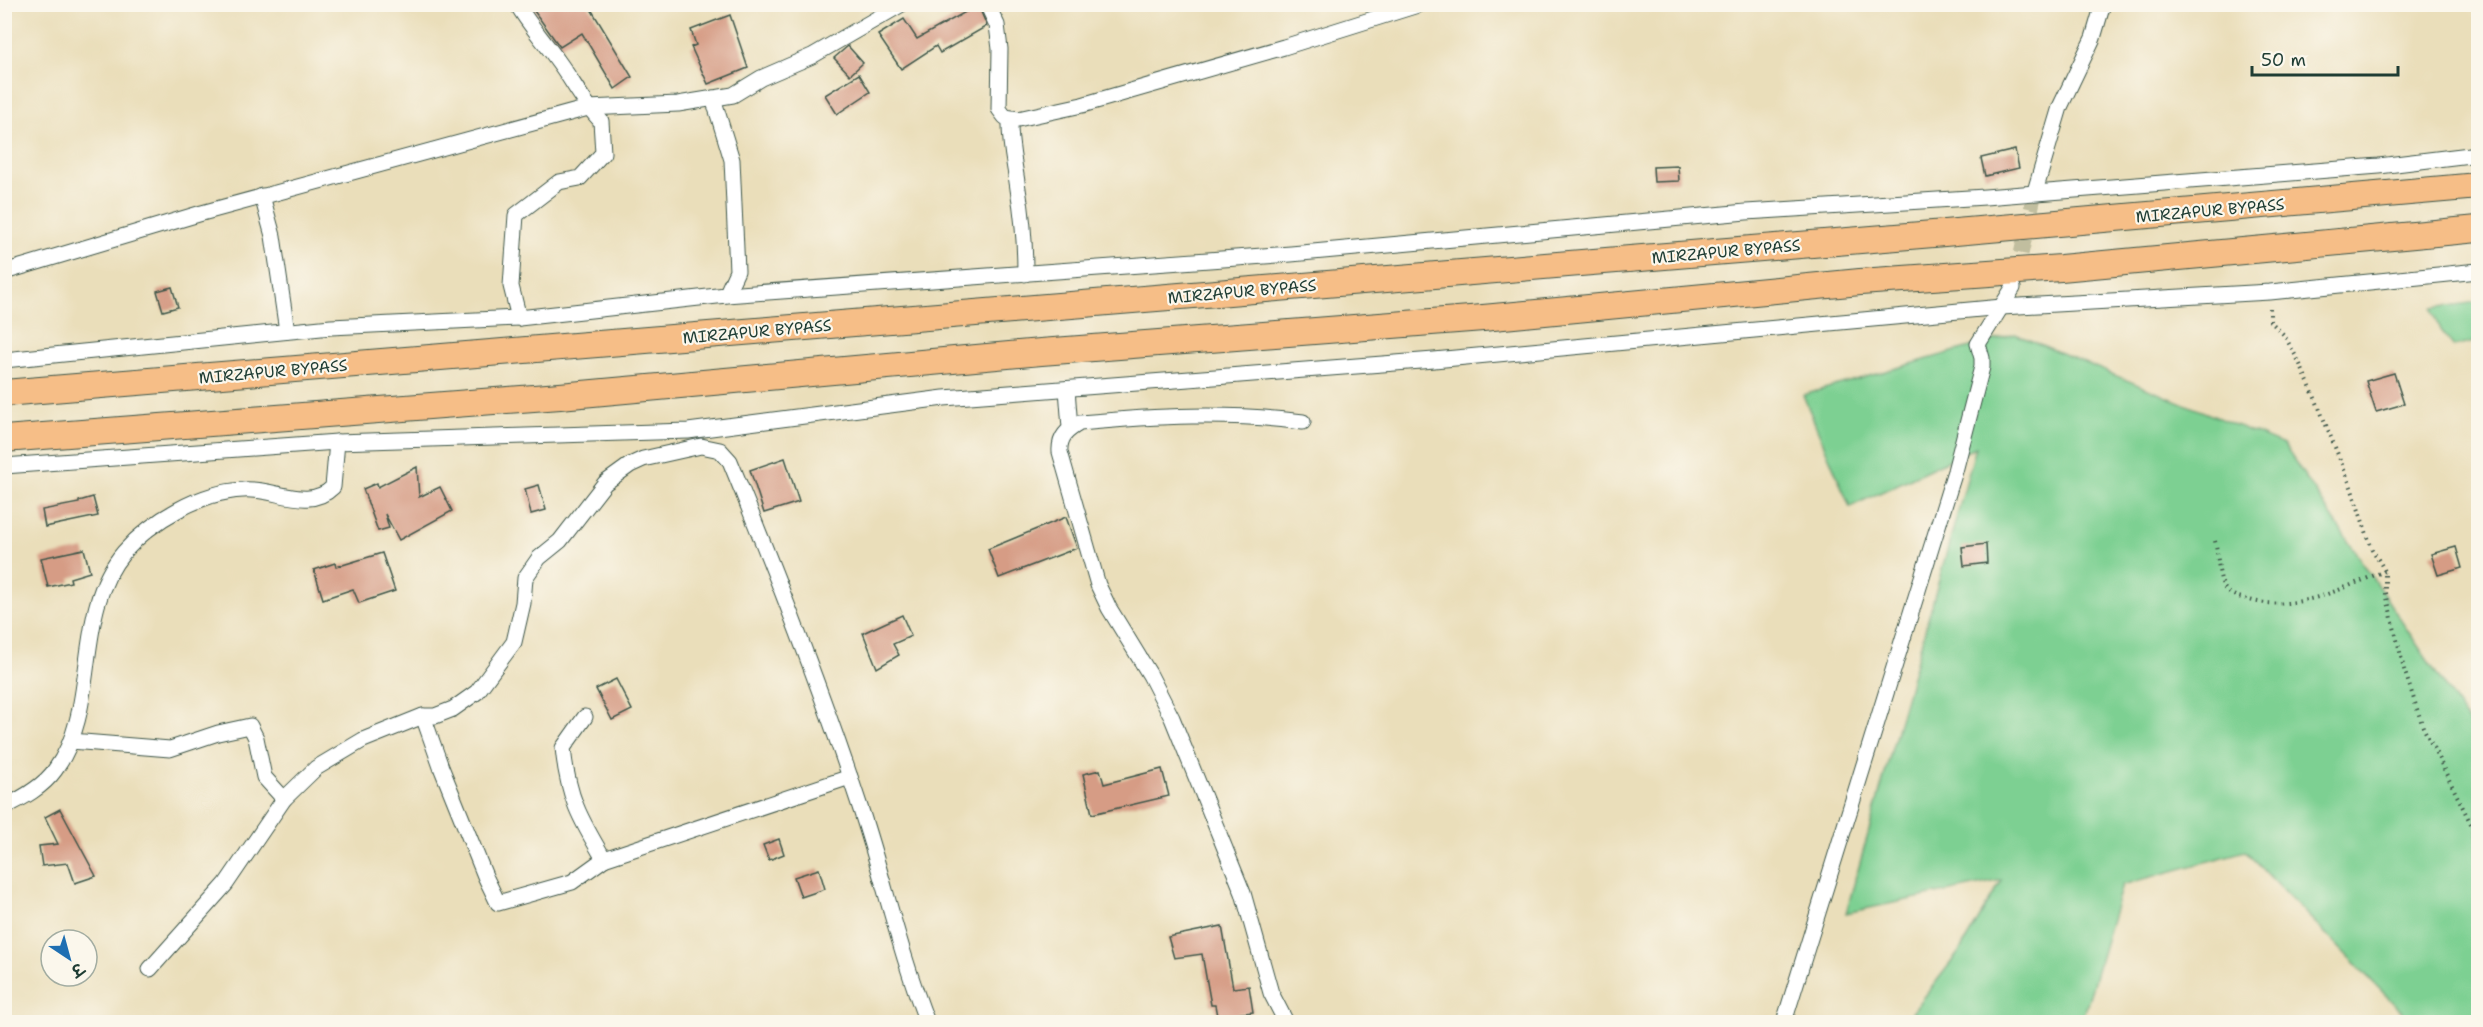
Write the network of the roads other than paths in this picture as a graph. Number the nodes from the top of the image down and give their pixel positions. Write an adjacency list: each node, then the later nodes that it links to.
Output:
1 (517, 4): 7 (street)
2 (902, 4): 6 (street)
3 (987, 4): 8 (street)
4 (1421, 4): 8 (street)
5 (2103, 4): 11 (street)
6 (713, 98): 7 (street); 18 (street)
7 (588, 108): 12 (street); 20 (street)
8 (1010, 119): 16 (street)
9 (2478, 154): 16 (street)
10 (2478, 186): 24 (highway, MIRZAPUR BYPASS)
11 (2036, 189)
12 (262, 196): 15 (street); 21 (street)
13 (2478, 230): 27 (highway)
14 (2478, 271): 19 (street)
15 (4, 272)
16 (1024, 274): 18 (street)
17 (2013, 288): 19 (street)
18 (726, 295): 20 (street)
19 (2002, 307): 23 (street); 40 (street)
20 (519, 318): 21 (street)
21 (287, 331): 22 (street)
22 (4, 360)
23 (1067, 389): 26 (street); 28 (street)
24 (4, 393)
25 (1303, 422): 26 (street)
26 (1070, 428): 39 (street)
27 (4, 439)
28 (337, 442): 29 (street); 32 (street)
29 (4, 466)
30 (423, 716): 33 (street); 34 (street); 36 (street)
31 (585, 717): 36 (street)
32 (71, 741): 34 (street); 35 (street)
33 (850, 777): 36 (street); 38 (street)
34 (284, 799): 37 (street)
35 (4, 807)
36 (604, 859)
37 (150, 969)
38 (927, 1023)
39 (1286, 1023)
40 (1784, 1023)

